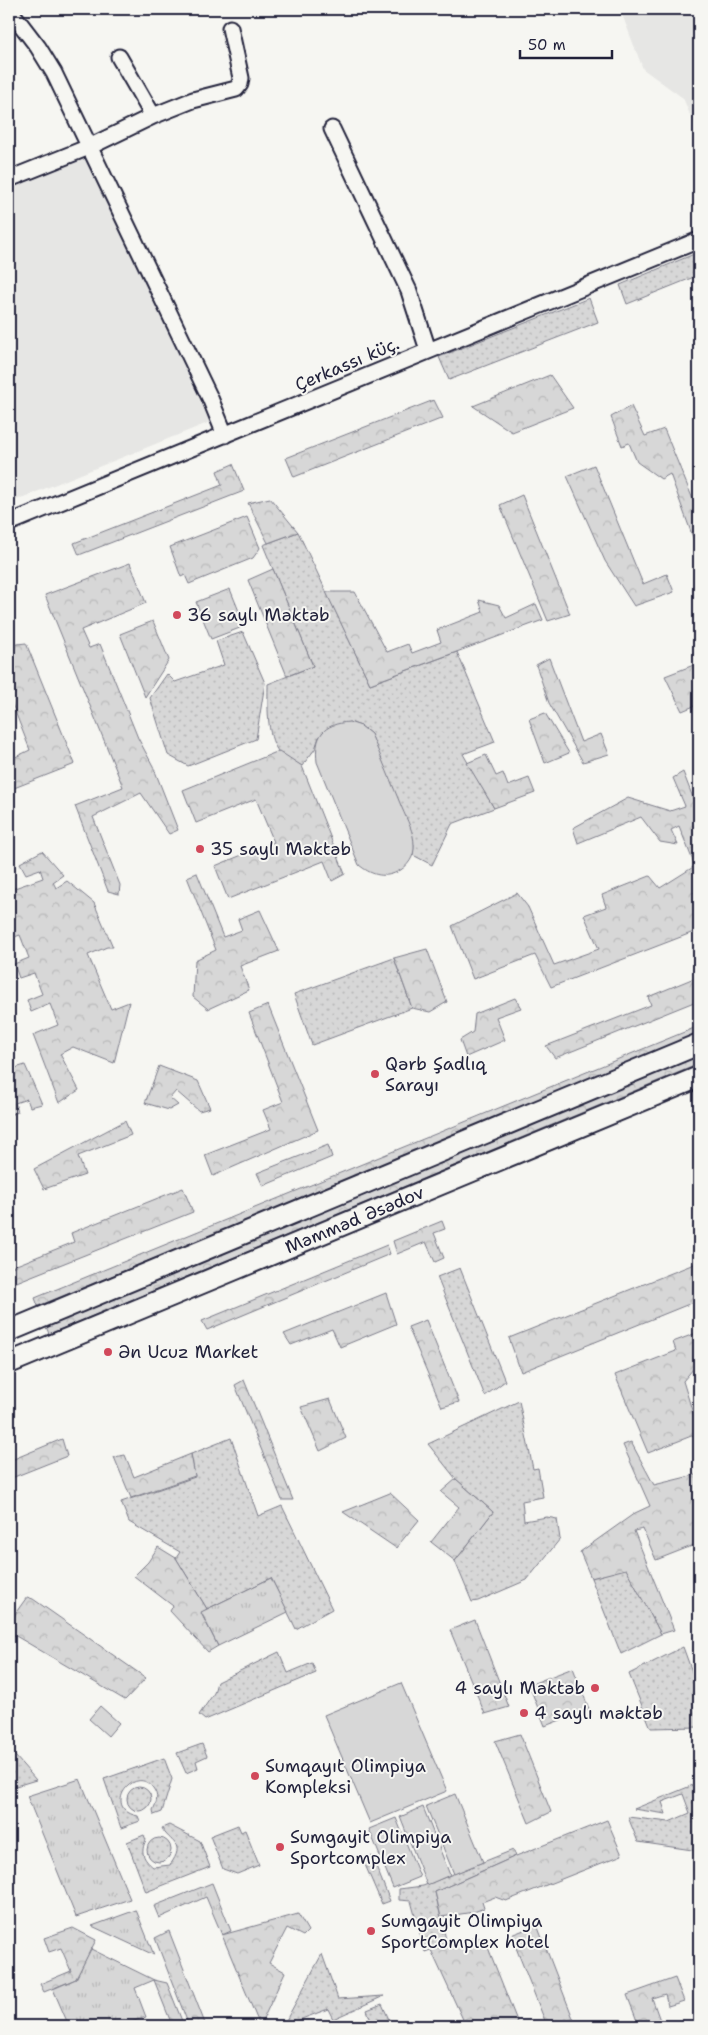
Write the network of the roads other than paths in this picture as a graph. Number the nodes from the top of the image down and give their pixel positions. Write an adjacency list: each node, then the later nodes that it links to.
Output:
1 (9, 9): 6 (street)
2 (230, 28): 4 (street)
3 (119, 57): 4 (street)
4 (153, 116): 6 (street)
5 (332, 129): 9 (street)
6 (89, 147): 7 (street); 10 (street)
7 (9, 179)
8 (699, 240): 9 (street, Çerkassı küç.)
9 (428, 350): 10 (street, Çerkassı küç.)
10 (225, 435): 11 (street, Çerkassı küç.)
11 (9, 523)
12 (699, 1044): 14 (main road, Məmməd Əsədov)
13 (699, 1077): 15 (main road, Məmməd Əsədov)
14 (9, 1331)
15 (9, 1363)

